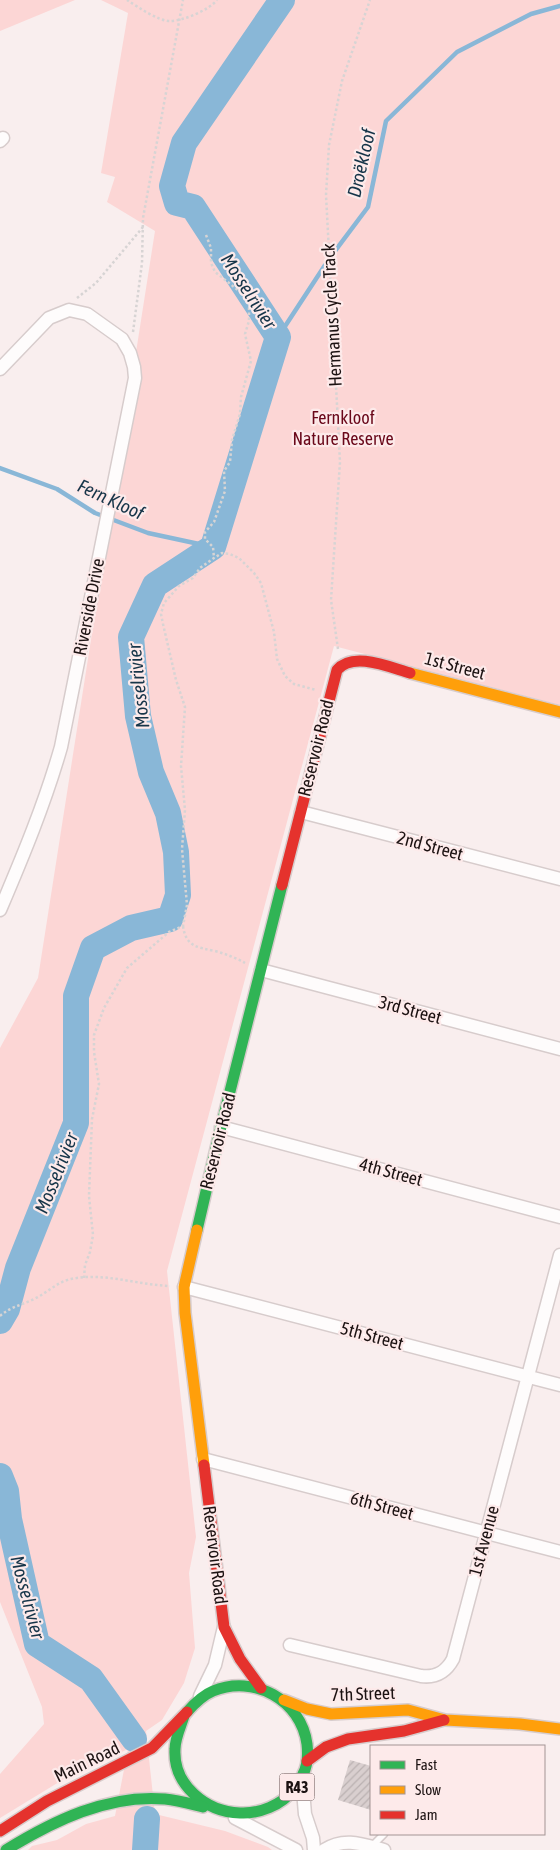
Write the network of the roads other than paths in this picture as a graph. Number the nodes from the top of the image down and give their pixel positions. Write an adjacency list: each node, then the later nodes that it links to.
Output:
1 (0, 369): 6 (street, Riverside Drive)
2 (341, 666): 3 (street, 1st Street); 4 (street, Reservoir Road)
3 (560, 712)
4 (301, 812): 5 (street, 2nd Street); 7 (street, Reservoir Road)
5 (560, 879)
6 (0, 910)
7 (261, 970): 8 (street, 3rd Street); 9 (street, Reservoir Road)
8 (560, 1049)
9 (222, 1128): 10 (street, 4th Street); 12 (street, Reservoir Road)
10 (560, 1217)
11 (560, 1255): 13 (street, 1st Avenue)
12 (184, 1287): 13 (street, 5th Street); 15 (street, Reservoir Road)
13 (528, 1376): 14 (street, 5th Street); 16 (street, 1st Avenue)
14 (560, 1385)
15 (203, 1459): 16 (street, 6th Street); 18 (street, Reservoir Road)
16 (486, 1533): 17 (street, 6th Street); 19 (street, 1st Avenue)
17 (560, 1552)
18 (224, 1627): 20 (street, Reservoir Road); 22 (street, Reservoir Road)
19 (290, 1645)
20 (261, 1688): 21 (street, Main Road / R43); 22 (street, Main Road / R43)
21 (282, 1699): 24 (street, 7th Street / R43); 26 (street, Main Road / R43)
22 (198, 1700): 23 (street, Main Road / R43)
23 (184, 1716): 28 (street, Main Road / R43); 30 (street, Main Road / R43)
24 (446, 1720): 25 (street, 7th Street / R43); 26 (street, 7th Street / R43)
25 (560, 1729)
26 (307, 1761): 27 (street, Main Road / R43)
27 (302, 1779): 29 (street, Main Road / R43); 35 (street)
28 (204, 1807): 29 (street, Main Road / R43); 33 (street, Main Road / R43)
29 (235, 1818): 34 (street)
30 (0, 1831)
31 (384, 1835): 32 (lane)
32 (378, 1848): 36 (street)
33 (6, 1850)
34 (296, 1850)
35 (314, 1850)
36 (324, 1850)

